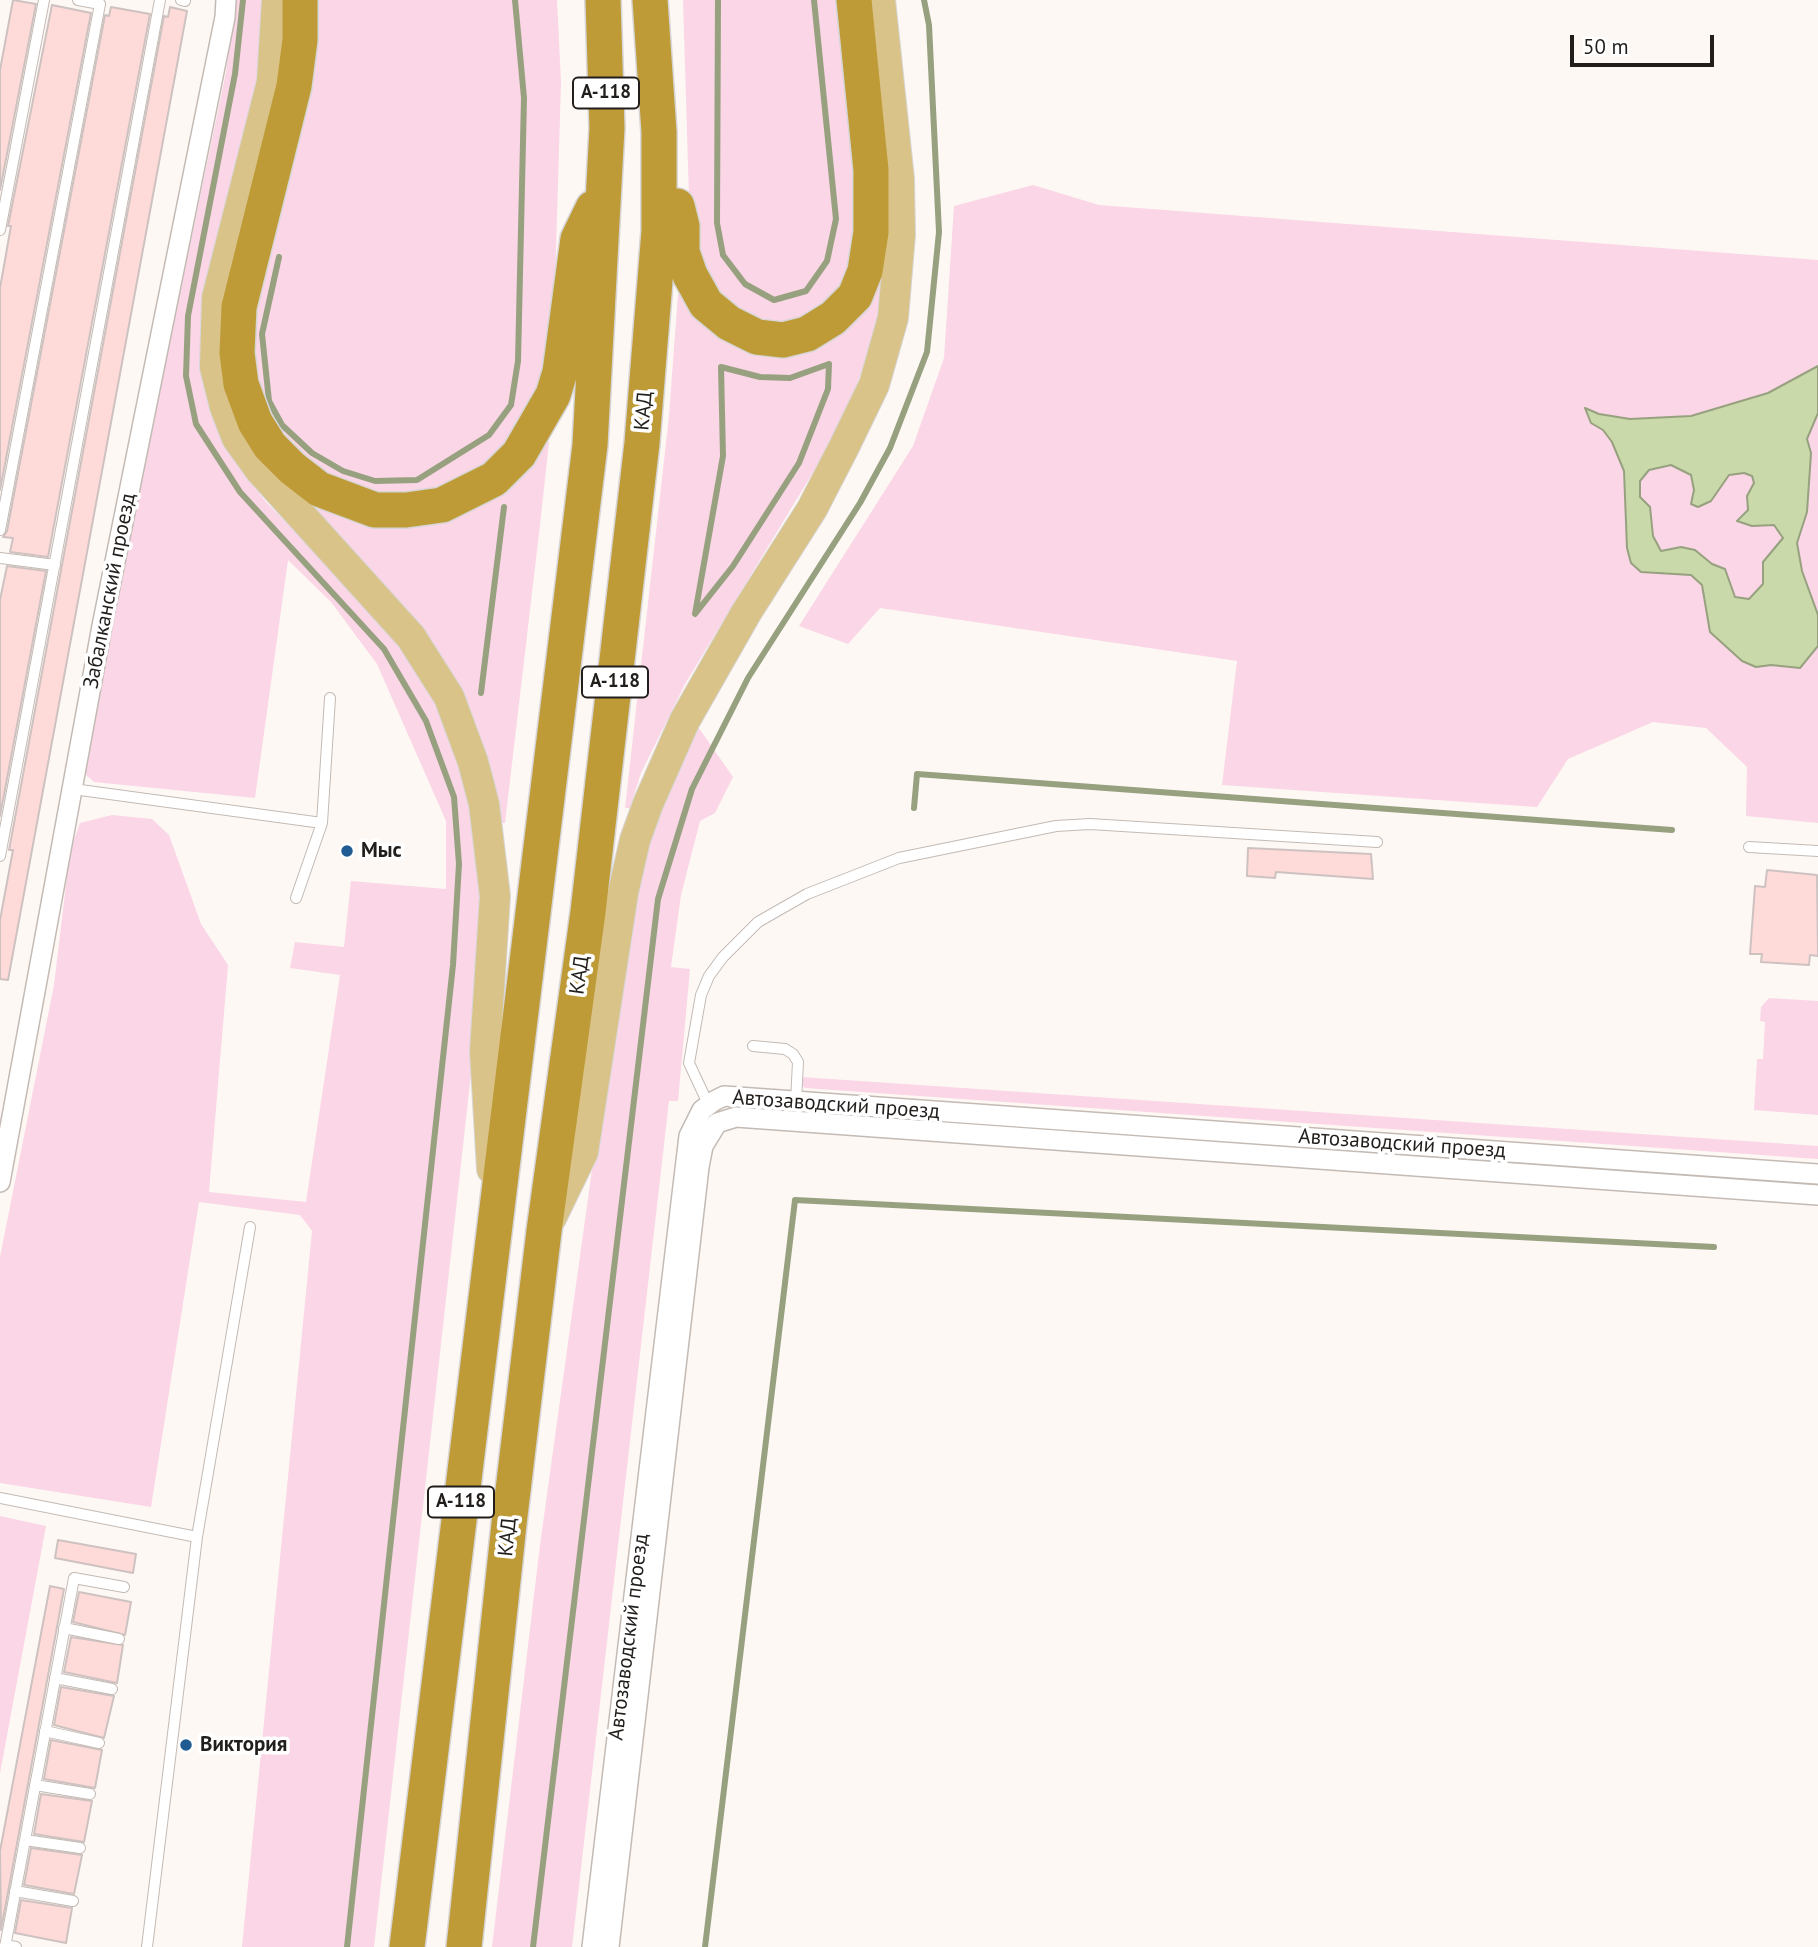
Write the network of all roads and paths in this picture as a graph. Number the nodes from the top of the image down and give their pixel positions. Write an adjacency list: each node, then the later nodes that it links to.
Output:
1 (44, 0): 14 (lane)
2 (78, 0): 11 (lane)
3 (160, 0): 17 (lane)
4 (226, 0): 19 (street, Забалканский проезд)
5 (276, 0): 33 (main road)
6 (300, 0): 13 (highway)
7 (603, 0): 13 (highway, А-118)
8 (650, 0): 12 (highway, КАД / А-118)
9 (854, 0): 12 (highway)
10 (880, 0): 35 (main road)
11 (100, 2): 15 (lane)
12 (659, 132): 35 (highway, КАД / А-118)
13 (604, 186): 33 (highway, А-118)
14 (0, 230)
15 (0, 530)
16 (0, 558): 17 (lane)
17 (55, 565): 24 (lane)
18 (330, 698): 20 (lane)
19 (73, 789): 20 (lane); 31 (street, Забалканский проезд)
20 (322, 823): 25 (lane)
21 (1377, 842): 28 (lane)
22 (1749, 847): 23 (lane)
23 (1818, 851)
24 (0, 856)
25 (296, 898)
26 (753, 1046): 27 (lane)
27 (796, 1101): 28 (street, Автозаводский проезд); 30 (street, Автозаводский проезд)
28 (708, 1105): 29 (lane); 55 (street, Автозаводский проезд)
29 (717, 1123): 32 (street, Автозаводский проезд); 56 (street, Автозаводский проезд)
30 (1818, 1174)
31 (0, 1182)
32 (1818, 1195)
33 (495, 1219): 53 (highway, А-118)
34 (250, 1227): 37 (lane)
35 (544, 1231): 54 (highway, КАД / А-118)
36 (0, 1498): 37 (lane)
37 (197, 1537): 52 (lane)
38 (124, 1587): 39 (lane)
39 (64, 1628): 40 (lane); 41 (lane)
40 (119, 1639)
41 (55, 1678): 42 (lane); 43 (lane)
42 (112, 1689)
43 (45, 1731): 44 (lane); 45 (lane)
44 (99, 1742)
45 (35, 1785): 46 (lane); 47 (lane)
46 (90, 1794)
47 (25, 1840): 48 (lane); 49 (lane)
48 (80, 1849)
49 (16, 1891): 50 (lane); 51 (lane)
50 (73, 1901)
51 (9, 1946)
52 (147, 1947)
53 (408, 1947)
54 (464, 1947)
55 (592, 1947)
56 (609, 1947)

